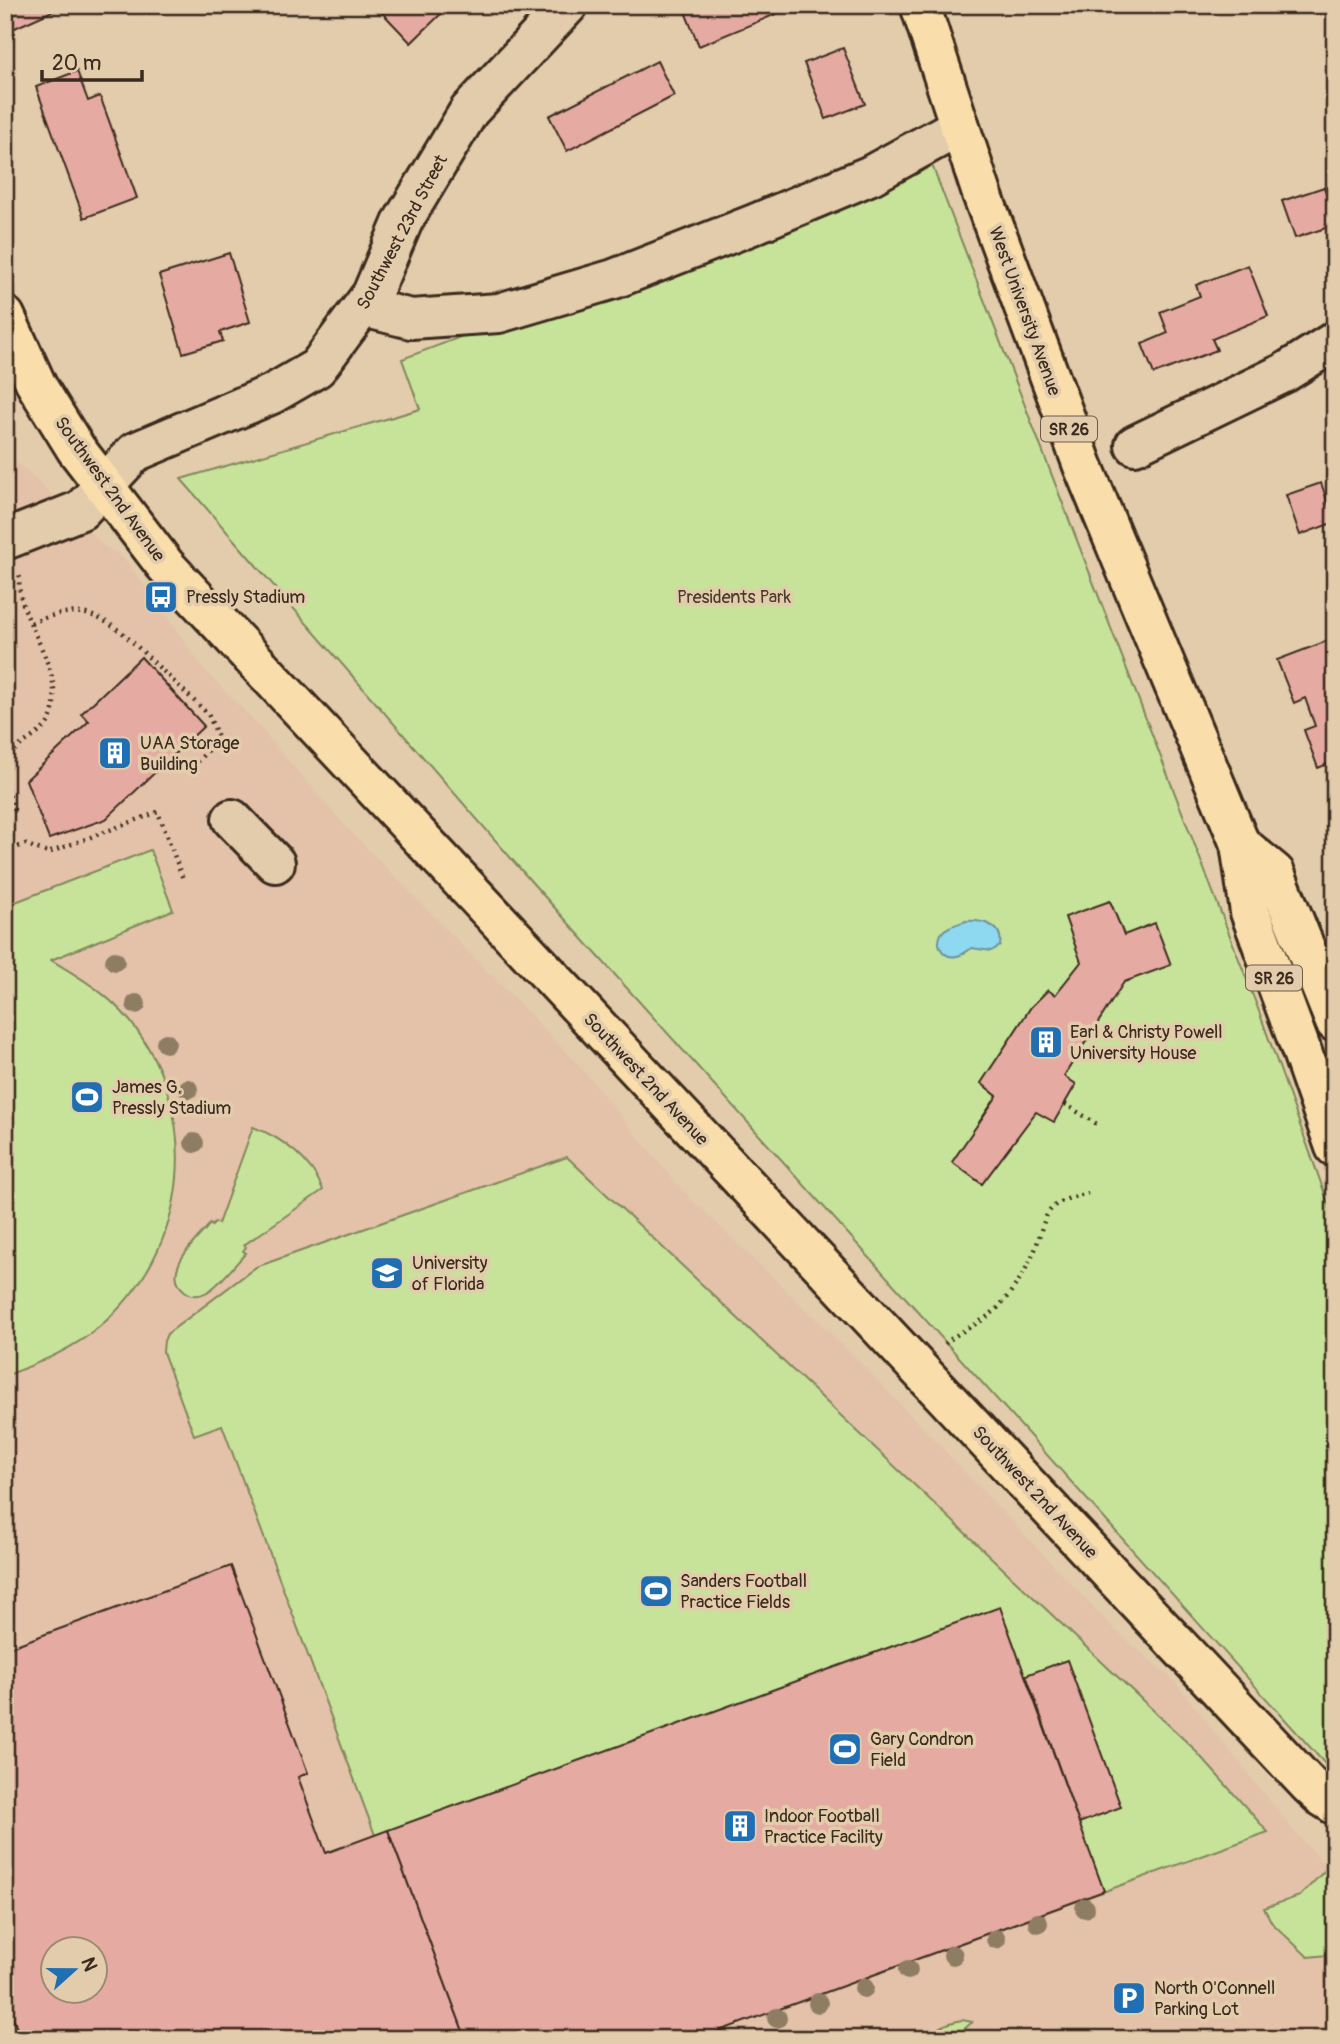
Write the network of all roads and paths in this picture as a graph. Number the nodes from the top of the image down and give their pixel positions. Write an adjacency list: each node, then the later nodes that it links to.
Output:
1 (568, 5): 4 (street, Southwest 23rd Street)
2 (920, 5): 3 (main road, West University Avenue / SR 26)
3 (960, 126): 4 (street); 16 (main road, West University Avenue / SR 26)
4 (363, 307): 8 (street, Southwest 23rd Street)
5 (5, 316): 8 (main road, Southwest 2nd Avenue)
6 (1335, 341): 7 (street)
7 (1135, 445)
8 (103, 486): 9 (street, Southwest 23rd Street); 27 (main road, Southwest 2nd Avenue)
9 (14, 553): 10 (path)
10 (31, 623): 11 (path); 12 (path)
11 (5, 769)
12 (189, 770)
13 (5, 782): 14 (path)
14 (5, 812)
15 (232, 819): 18 (street)
16 (1240, 844): 20 (main road, West University Avenue / SR 26); 22 (main road, West University Avenue / SR 26)
17 (5, 852): 19 (path)
18 (275, 863)
19 (183, 879)
20 (1335, 1022)
21 (1065, 1104): 23 (path)
22 (1328, 1107): 24 (main road, West University Avenue / SR 26)
23 (1097, 1124)
24 (1335, 1147)
25 (1088, 1193): 26 (path)
26 (936, 1352)
27 (1335, 1805)

